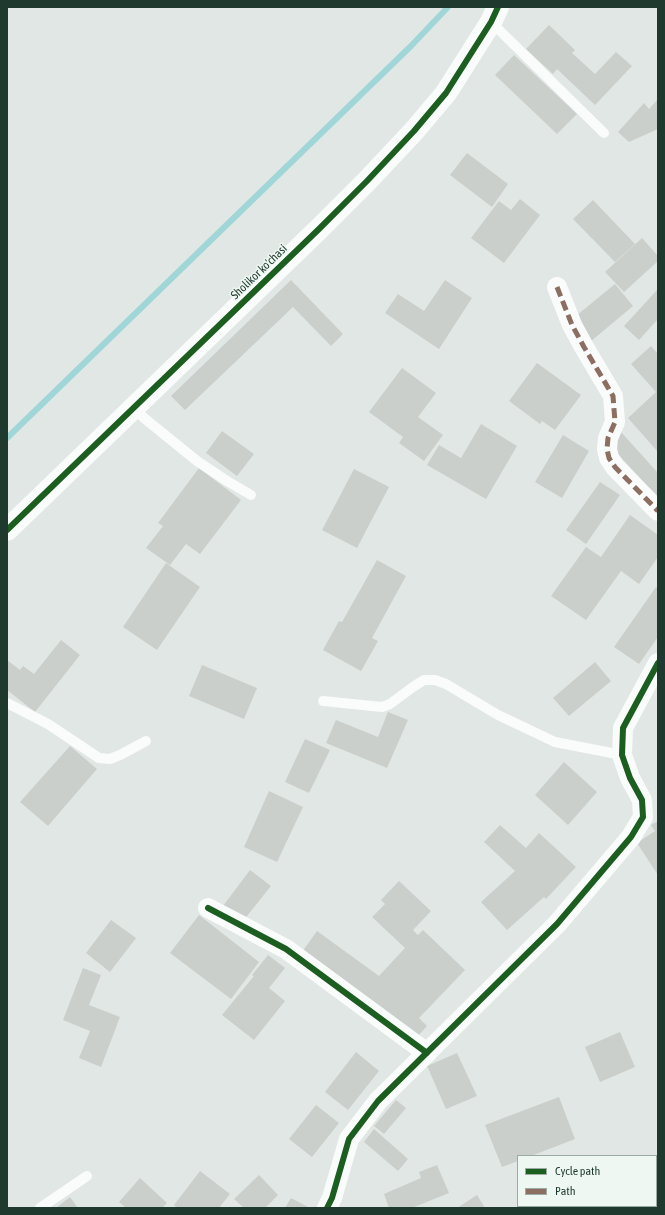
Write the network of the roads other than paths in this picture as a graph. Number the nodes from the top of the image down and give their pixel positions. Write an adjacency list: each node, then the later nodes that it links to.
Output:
1 (495, 14): 2 (lane); 4 (street, Sholikor ko'chasi)
2 (604, 133)
3 (557, 287): 6 (street)
4 (134, 408): 5 (lane); 7 (street, Sholikor ko'chasi)
5 (251, 495)
6 (658, 511)
7 (7, 530)
8 (658, 663): 12 (street)
9 (323, 701): 12 (lane)
10 (7, 703): 11 (lane)
11 (146, 742)
12 (622, 755): 14 (street)
13 (208, 908): 14 (street)
14 (426, 1052): 17 (street)
15 (87, 1176): 16 (lane)
16 (40, 1208)
17 (327, 1208)

